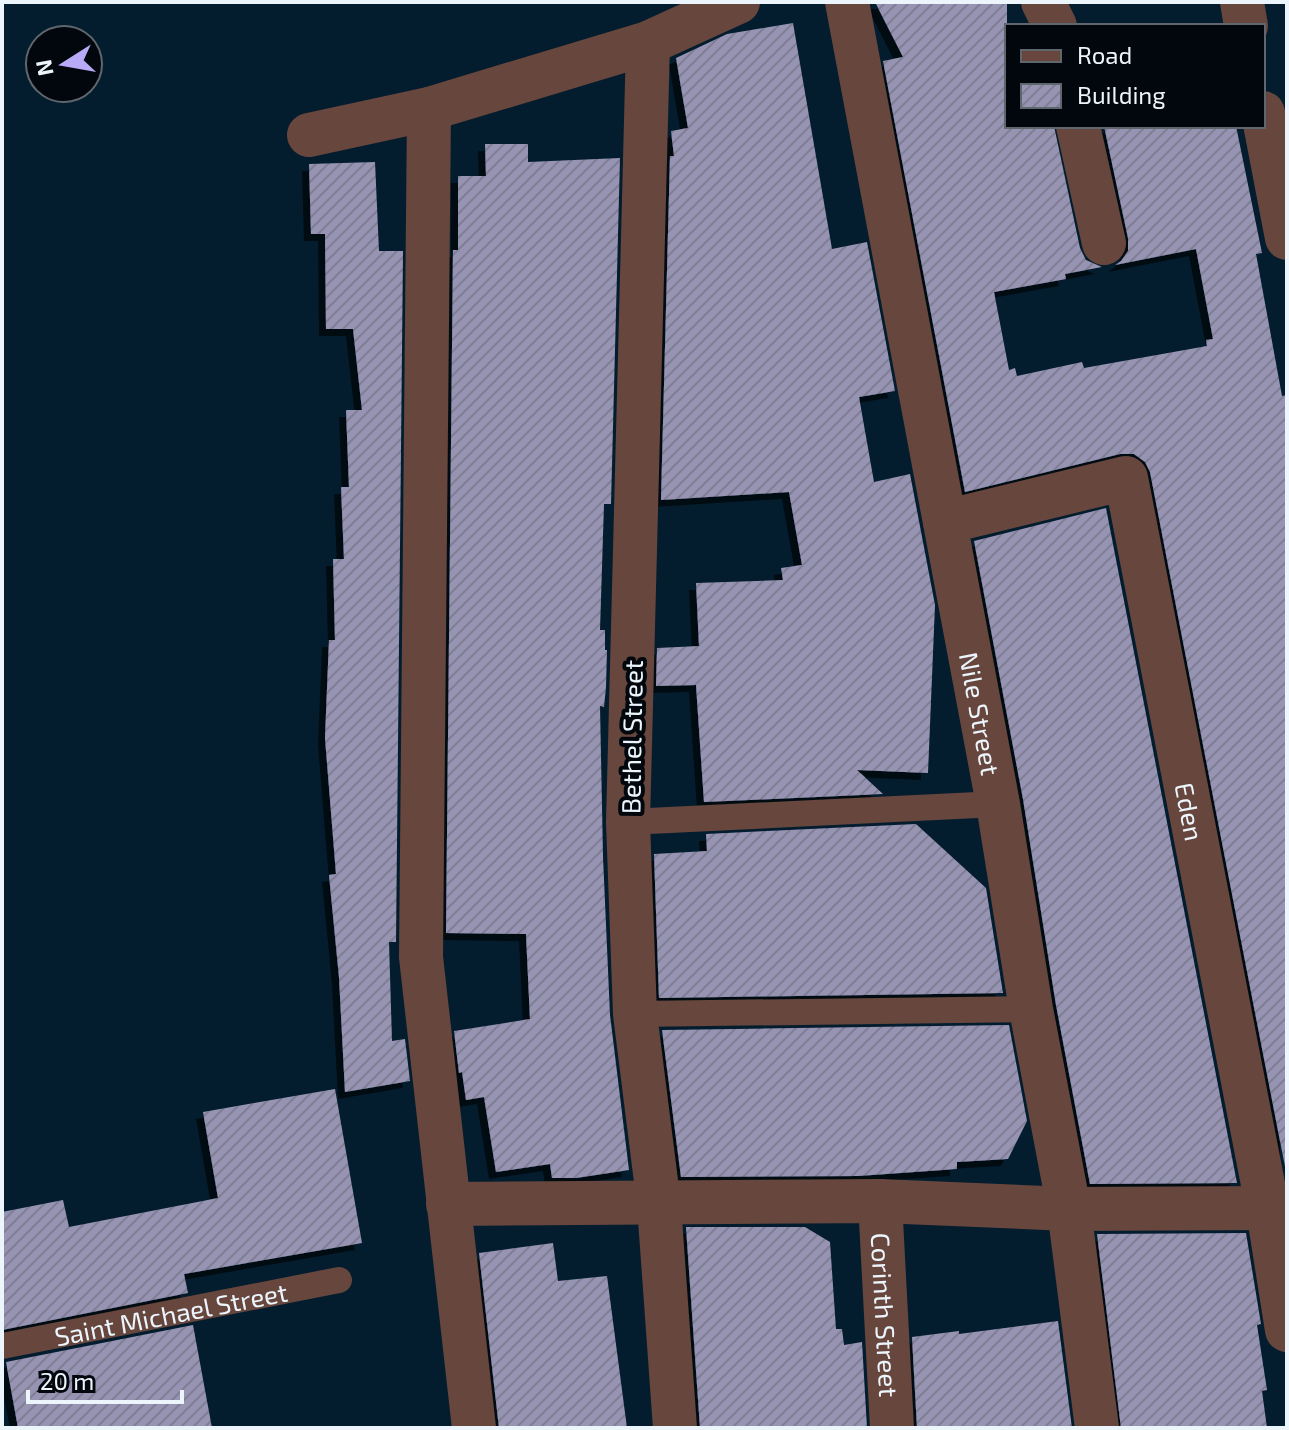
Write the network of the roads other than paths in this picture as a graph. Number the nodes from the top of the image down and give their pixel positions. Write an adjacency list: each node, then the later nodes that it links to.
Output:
1 (738, 2): 7 (street)
2 (847, 2): 14 (street, Nile Street)
3 (1043, 2): 5 (street)
4 (1242, 2): 6 (street)
5 (1054, 24)
6 (1246, 24)
7 (648, 43): 8 (street); 16 (street, Bethel Street)
8 (429, 109): 11 (street); 20 (street)
9 (1265, 123): 12 (street)
10 (1078, 128): 13 (street)
11 (309, 135)
12 (1287, 238)
13 (1104, 243)
14 (945, 522): 15 (street, Nile Street); 23 (street, Eden)
15 (998, 804): 16 (lane); 17 (street, Nile Street)
16 (628, 822): 18 (street, Bethel Street)
17 (1031, 1009): 18 (lane); 22 (street, Nile Street)
18 (635, 1014): 21 (street, Bethel Street)
19 (880, 1201): 21 (street); 22 (street); 29 (street, Corinth Street)
20 (448, 1204): 21 (street); 27 (street)
21 (659, 1205): 28 (street, Bethel Street)
22 (1069, 1209): 23 (street); 30 (street, Nile Street)
23 (1277, 1209): 25 (street, Eden)
24 (339, 1280): 26 (lane, Saint Michael Street)
25 (1287, 1330)
26 (2, 1346)
27 (474, 1428)
28 (675, 1428)
29 (892, 1428)
30 (1097, 1428)

